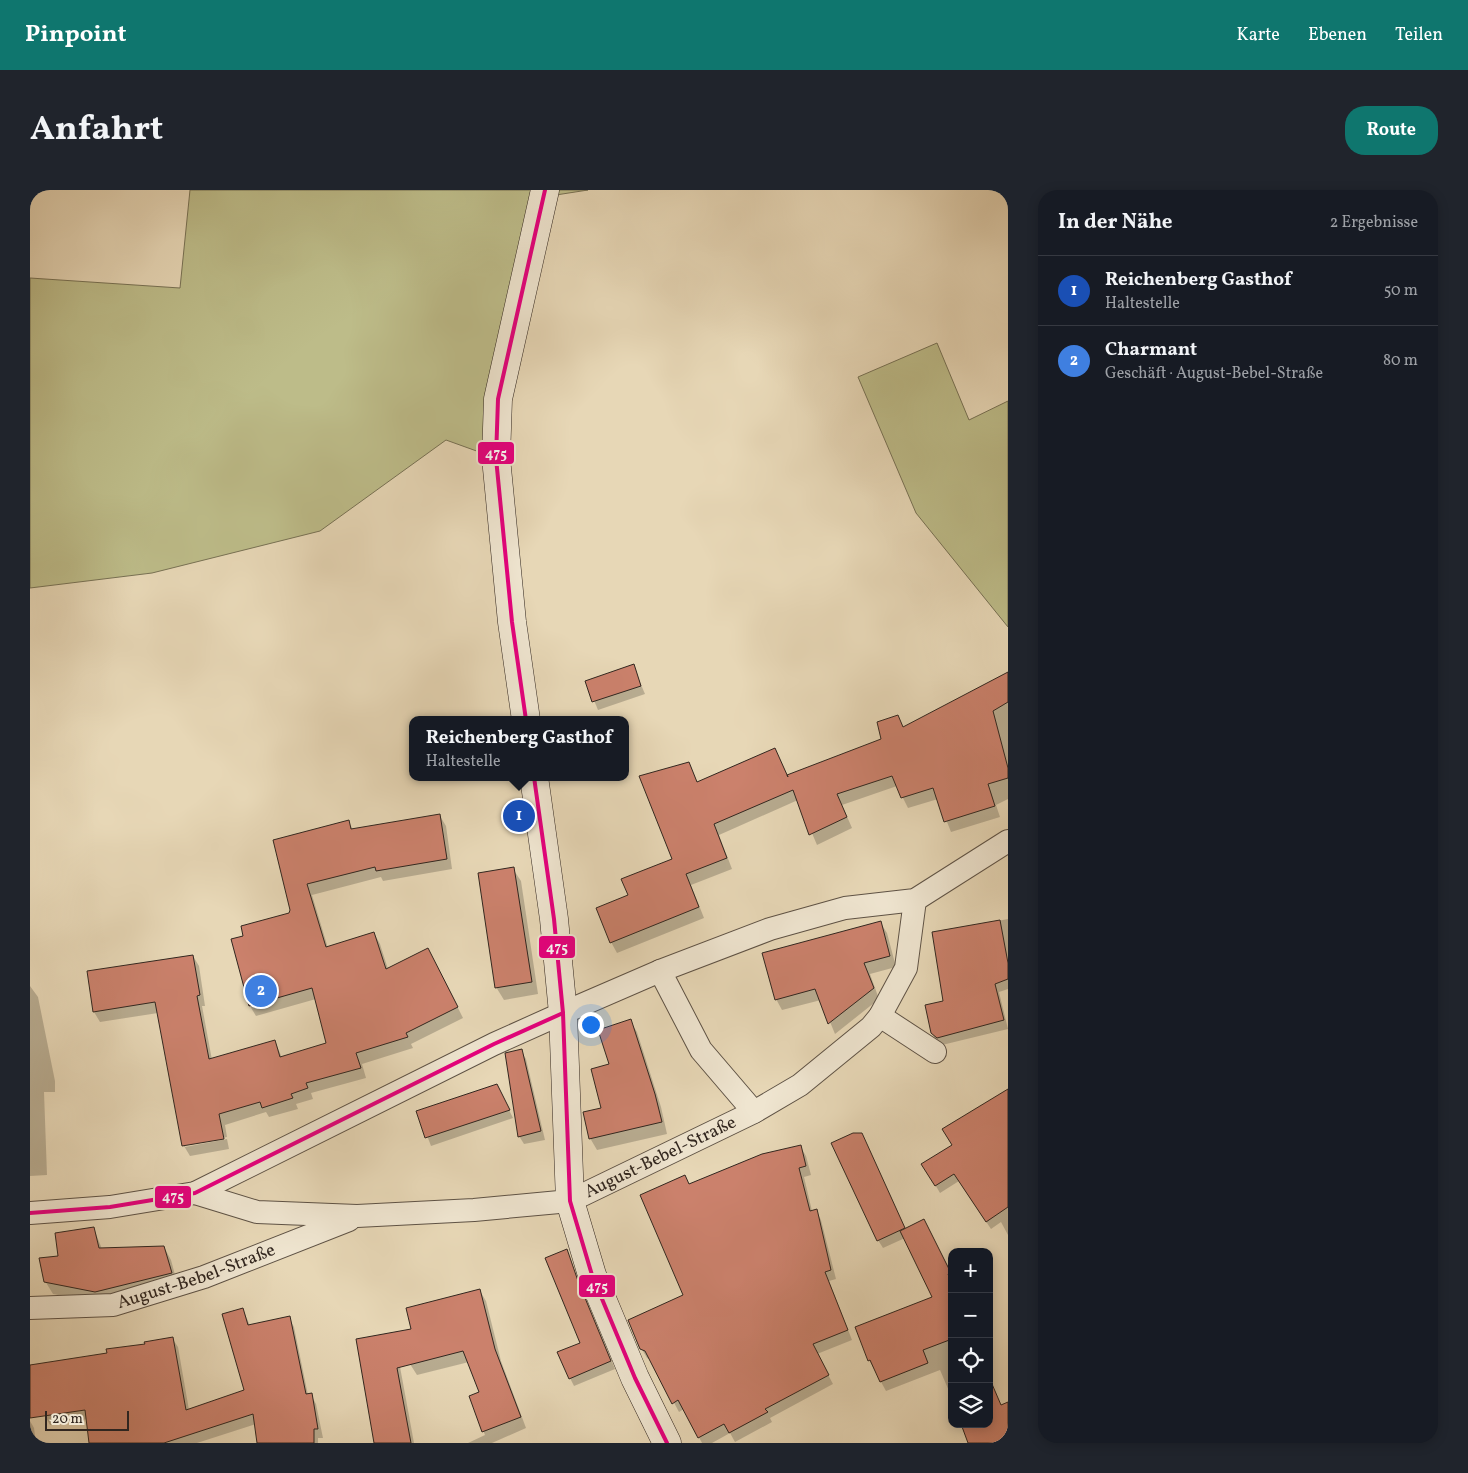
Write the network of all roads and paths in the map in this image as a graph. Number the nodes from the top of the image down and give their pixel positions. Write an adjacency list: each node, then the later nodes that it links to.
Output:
1 (545, 190): 2 (street)
2 (525, 716)
3 (535, 781): 7 (street)
4 (1008, 841): 5 (street, August-Bebel-Straße)
5 (915, 900): 6 (street, August-Bebel-Straße); 8 (street, August-Bebel-Straße)
6 (660, 971): 7 (street, August-Bebel-Straße); 10 (street, August-Bebel-Straße)
7 (563, 1013): 11 (street, August-Bebel-Straße); 12 (street)
8 (880, 1016): 9 (street); 10 (street, August-Bebel-Straße)
9 (935, 1052)
10 (754, 1112): 12 (street, August-Bebel-Straße)
11 (196, 1194): 13 (street, August-Bebel-Straße); 14 (street, August-Bebel-Straße)
12 (570, 1201): 14 (street, August-Bebel-Straße); 16 (street)
13 (30, 1213)
14 (358, 1216): 15 (street, August-Bebel-Straße)
15 (30, 1308)
16 (667, 1443)

